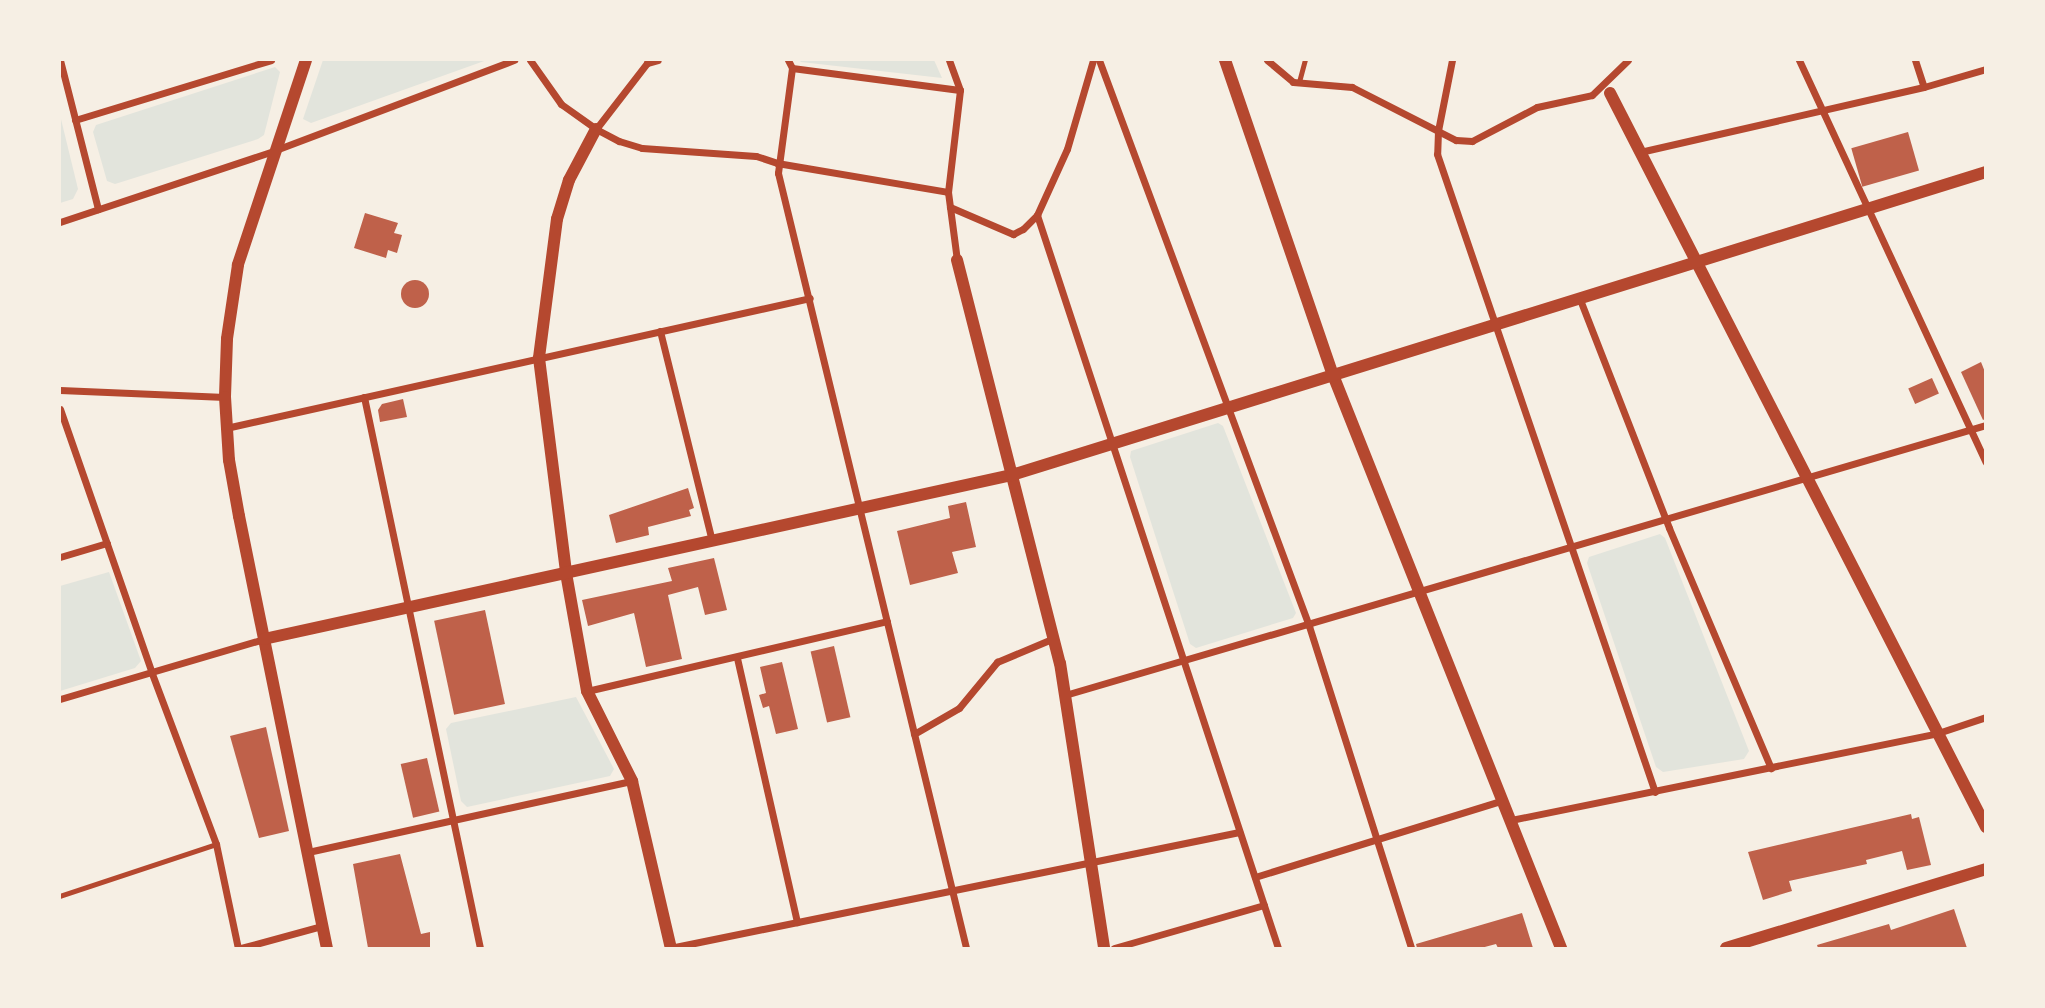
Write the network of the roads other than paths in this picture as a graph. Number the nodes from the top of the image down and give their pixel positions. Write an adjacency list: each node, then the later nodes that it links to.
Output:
1 (60, 60): 25 (street)
2 (271, 60): 25 (street)
3 (306, 60): 28 (street)
4 (514, 60): 28 (street)
5 (530, 60): 26 (street)
6 (658, 60): 26 (street)
7 (788, 60): 18 (street)
8 (949, 60): 23 (street)
9 (1093, 60): 36 (street)
10 (1099, 60): 49 (street)
11 (1226, 60): 45 (street)
12 (1267, 60): 20 (street)
13 (1305, 60): 20 (lane)
14 (1452, 60): 27 (street)
15 (1629, 60): 21 (street)
16 (1799, 60): 24 (street)
17 (1915, 60): 22 (street)
18 (792, 68): 23 (street); 30 (street)
19 (1986, 69): 22 (street)
20 (1299, 83): 27 (street)
21 (1607, 88): 27 (street); 29 (street)
22 (1924, 88): 24 (street)
23 (960, 90): 32 (street)
24 (1823, 110): 29 (street); 35 (street)
25 (75, 120): 34 (street)
26 (596, 129): 30 (street); 44 (street)
27 (1438, 131): 42 (street)
28 (273, 151): 34 (street); 47 (street)
29 (1640, 152): 39 (street)
30 (777, 163): 32 (street); 41 (street)
31 (1986, 172): 35 (street)
32 (948, 192): 33 (street)
33 (950, 207): 36 (street); 38 (street)
34 (97, 209): 37 (street)
35 (1867, 209): 39 (street); 53 (street)
36 (1037, 215): 54 (street)
37 (60, 222)
38 (957, 260): 56 (street)
39 (1697, 262): 40 (street); 57 (street)
40 (1578, 297): 42 (street); 59 (street)
41 (810, 298): 43 (street); 58 (street)
42 (1494, 323): 45 (street); 62 (street)
43 (660, 331): 44 (street); 60 (street)
44 (539, 358): 48 (street); 64 (street)
45 (1333, 375): 49 (street); 65 (street)
46 (60, 390): 47 (street)
47 (225, 397): 52 (street)
48 (363, 397): 52 (street); 66 (street)
49 (1228, 407): 54 (street); 68 (street)
50 (60, 409): 61 (street)
51 (1986, 425): 53 (street)
52 (226, 428): 70 (street)
53 (1970, 429): 55 (street); 57 (street)
54 (1112, 444): 56 (street); 72 (street)
55 (1986, 462)
56 (1012, 475): 58 (street); 69 (street)
57 (1808, 478): 59 (street); 78 (street)
58 (861, 508): 60 (street); 67 (street)
59 (1666, 520): 62 (street); 80 (street)
60 (712, 541): 64 (street)
61 (107, 543): 63 (street); 73 (street)
62 (1570, 548): 65 (street); 82 (street)
63 (60, 557)
64 (566, 573): 66 (street); 74 (street)
65 (1420, 592): 68 (street); 83 (street)
66 (408, 607): 70 (street); 85 (street)
67 (887, 621): 71 (street); 79 (street)
68 (1309, 626): 72 (street); 88 (street)
69 (1054, 638): 75 (street); 79 (street)
70 (264, 639): 73 (street); 90 (street)
71 (737, 658): 74 (street); 97 (street)
72 (1185, 662): 75 (street); 87 (street)
73 (151, 671): 76 (street); 89 (street)
74 (587, 691): 81 (street)
75 (1065, 695): 91 (street)
76 (60, 699)
77 (1986, 717): 78 (street)
78 (1938, 733): 80 (street); 86 (street)
79 (915, 734): 94 (street)
80 (1771, 768): 82 (street)
81 (632, 781): 85 (street); 102 (street)
82 (1655, 792): 84 (street)
83 (1503, 800): 84 (street); 88 (street)
84 (1511, 820): 108 (street)
85 (454, 822): 90 (street); 101 (street)
86 (1986, 827)
87 (1239, 832): 91 (street); 93 (street)
88 (1376, 838): 93 (street); 107 (street)
89 (216, 844): 95 (lane); 99 (street)
90 (308, 852): 98 (street)
91 (1091, 863): 94 (street); 104 (street)
92 (1986, 869): 109 (street)
93 (1255, 877): 96 (street)
94 (951, 890): 97 (street); 103 (street)
95 (60, 896)
96 (1264, 905): 105 (street); 106 (street)
97 (797, 922): 102 (street)
98 (322, 926): 99 (street); 100 (street)
99 (239, 948)
100 (327, 948)
101 (481, 948)
102 (669, 948)
103 (966, 948)
104 (1104, 948)
105 (1114, 948)
106 (1278, 948)
107 (1411, 948)
108 (1561, 948)
109 (1726, 948)

